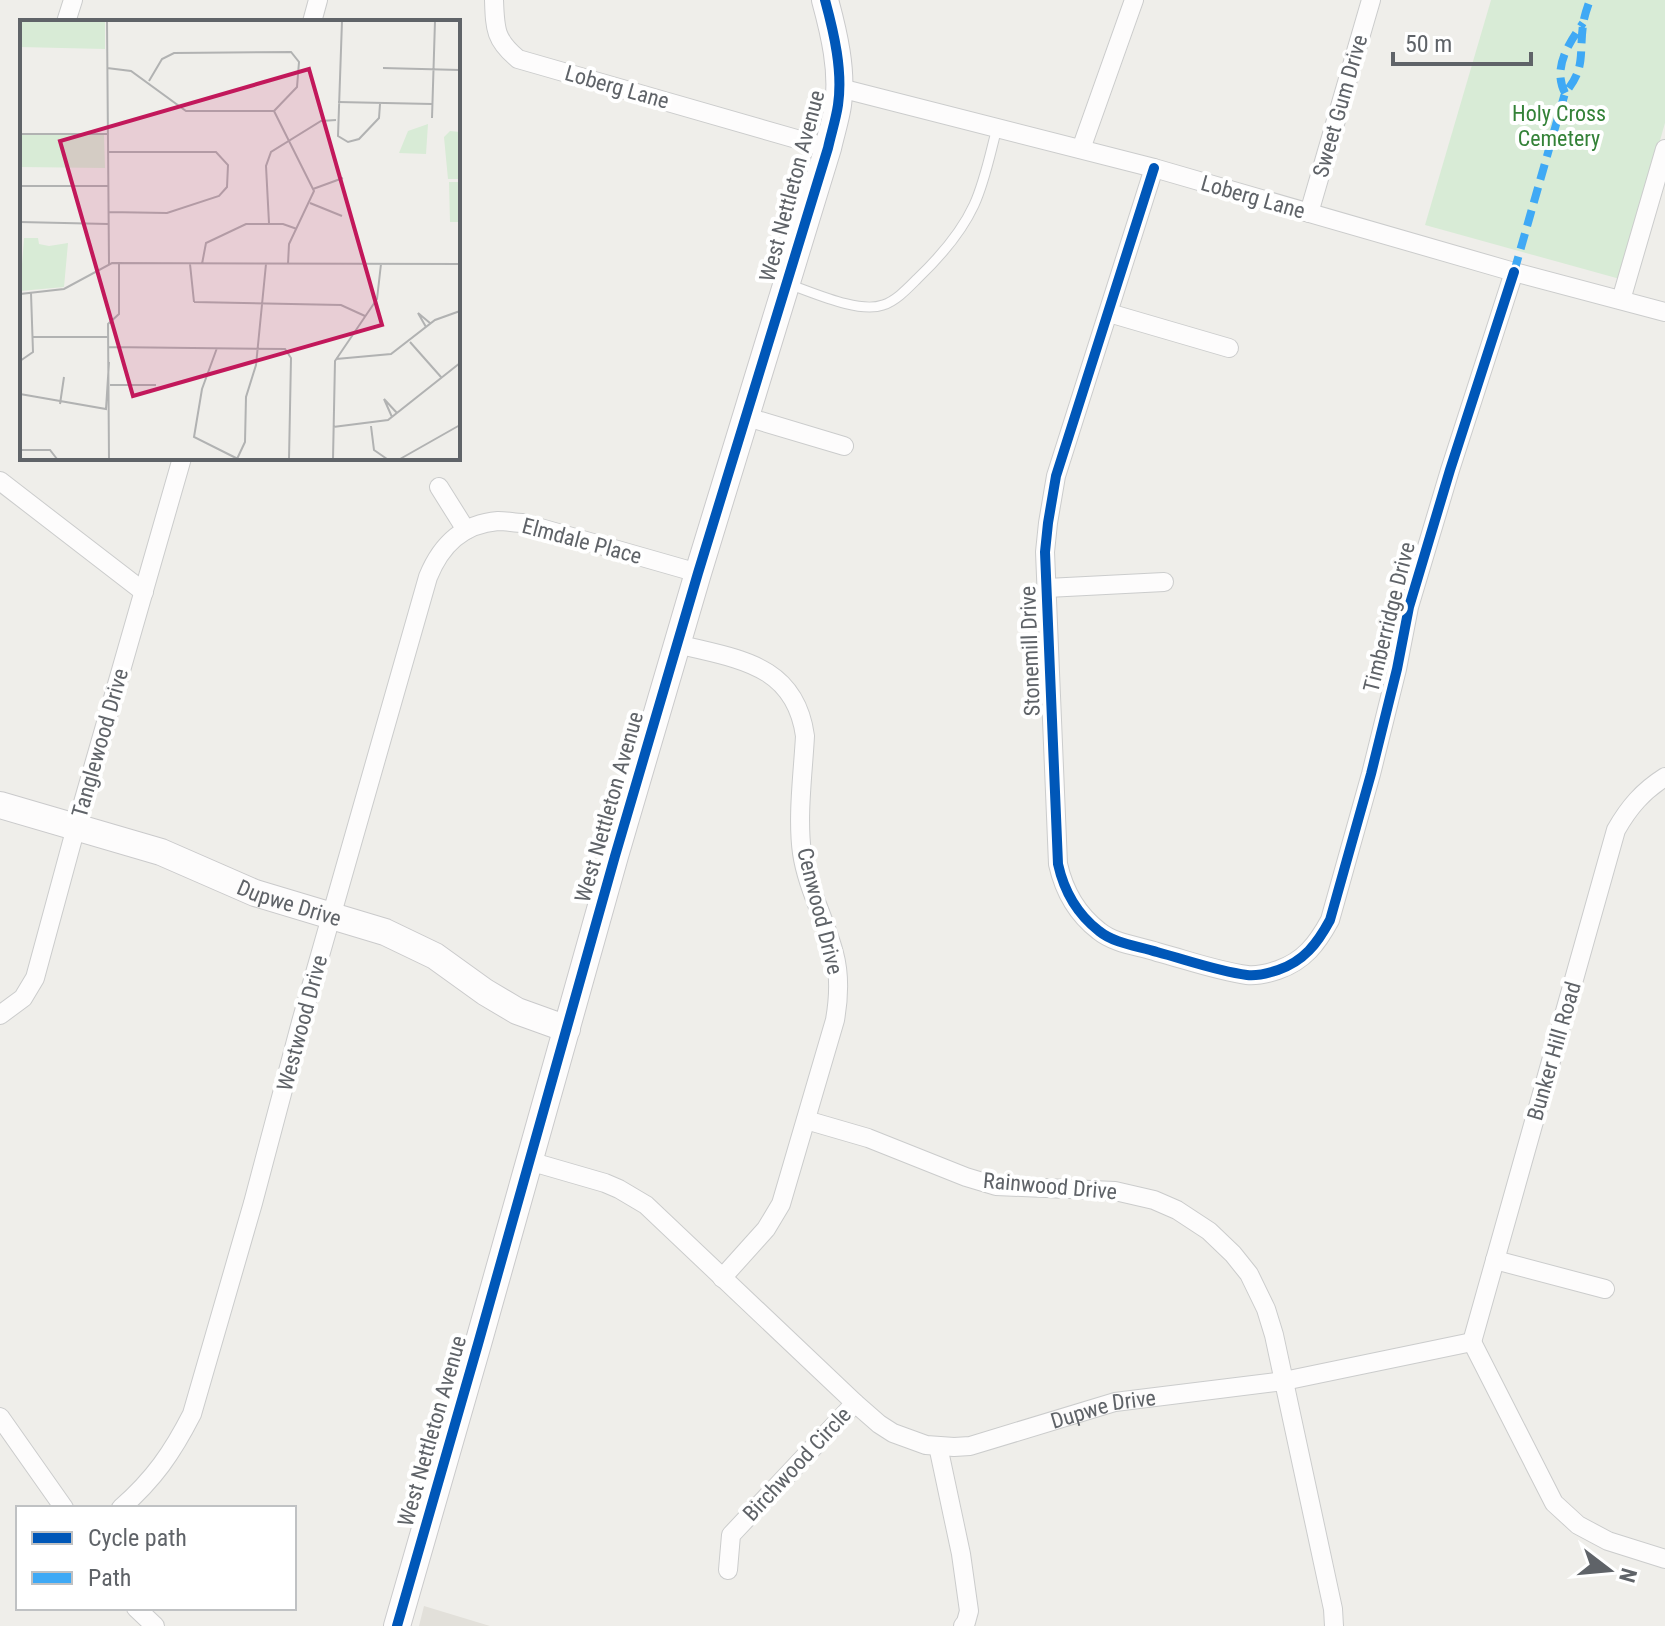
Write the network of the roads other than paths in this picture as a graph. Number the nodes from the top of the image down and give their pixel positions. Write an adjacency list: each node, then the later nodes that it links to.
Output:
1 (73, 0): 7 (street)
2 (318, 0): 8 (street)
3 (494, 0): 11 (street, Loberg Lane)
4 (825, 0): 9 (street, West Nettleton Avenue)
5 (1134, 0): 12 (street)
6 (1371, 0): 15 (street, Sweet Gum Drive)
7 (67, 20)
8 (313, 20)
9 (840, 88): 10 (street, Loberg Lane); 11 (street, West Nettleton Avenue)
10 (997, 128): 12 (street, Loberg Lane); 17 (lane)
11 (828, 148): 17 (street, West Nettleton Avenue)
12 (1081, 149): 14 (street, Loberg Lane)
13 (1665, 149): 18 (street)
14 (1154, 168): 15 (street, Loberg Lane); 20 (street, Stonemill Drive)
15 (1309, 213): 16 (street, Loberg Lane)
16 (1514, 272): 18 (street, Loberg Lane); 37 (street, Timberridge Drive)
17 (787, 284): 22 (street, West Nettleton Avenue)
18 (1621, 300): 19 (street, Loberg Lane)
19 (1665, 312)
20 (1109, 313): 21 (street); 30 (street, Stonemill Drive)
21 (1229, 348)
22 (747, 417): 23 (street); 28 (street, West Nettleton Avenue)
23 (844, 446)
24 (181, 460): 31 (street, Tanglewood Drive)
25 (0, 481): 31 (street)
26 (439, 487): 27 (street)
27 (466, 530): 28 (street, Elmdale Place); 36 (street, Westwood Drive)
28 (698, 573): 32 (street, West Nettleton Avenue)
29 (1164, 582): 30 (street)
30 (1047, 588): 37 (street, Stonemill Drive)
31 (144, 592): 35 (street, Tanglewood Drive)
32 (677, 644): 39 (street, West Nettleton Avenue); 40 (street, Cenwood Drive)
33 (1665, 777): 42 (street, Bunker Hill Road)
34 (0, 805): 35 (street, Dupwe Drive)
35 (76, 827): 36 (street, Dupwe Drive); 38 (street, Tanglewood Drive)
36 (332, 915): 39 (street, Dupwe Drive); 51 (street, Westwood Drive)
37 (1293, 963)
38 (0, 1015)
39 (567, 1029): 41 (street, West Nettleton Avenue)
40 (806, 1120): 43 (street, Cenwood Drive); 46 (street, Rainwood Drive)
41 (529, 1161): 43 (street, Dupwe Drive); 56 (street, West Nettleton Avenue)
42 (1495, 1260): 44 (street); 45 (street, Bunker Hill Road)
43 (722, 1278): 47 (street, Dupwe Drive)
44 (1605, 1289)
45 (1472, 1342): 46 (street, Dupwe Drive); 52 (street)
46 (1284, 1381): 49 (street, Dupwe Drive); 58 (street, Rainwood Drive)
47 (855, 1403): 49 (street, Dupwe Drive); 53 (street, Birchwood Circle)
48 (0, 1417): 50 (street)
49 (938, 1446): 57 (street)
50 (63, 1506)
51 (123, 1506)
52 (1665, 1559)
53 (728, 1570)
54 (138, 1610): 55 (street)
55 (155, 1626)
56 (397, 1626)
57 (963, 1626)
58 (1334, 1626)

